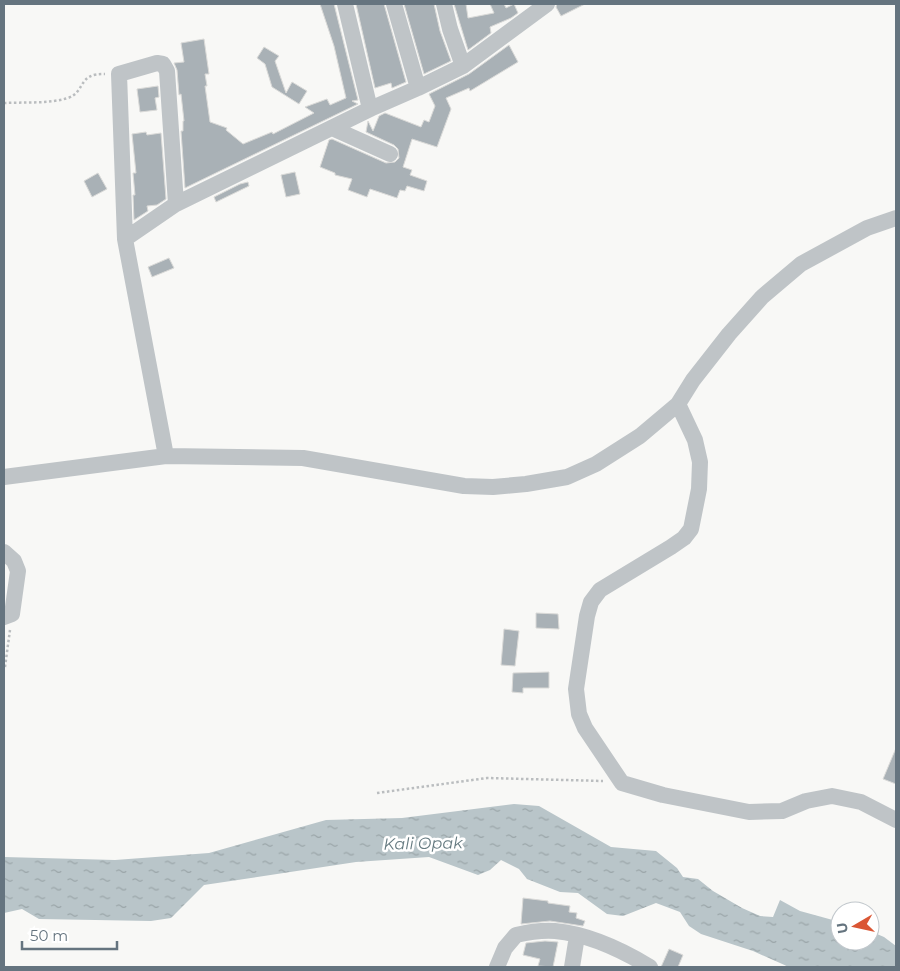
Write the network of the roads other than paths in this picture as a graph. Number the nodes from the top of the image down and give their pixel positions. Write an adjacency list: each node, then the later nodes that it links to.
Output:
1 (345, 4): 7 (street)
2 (394, 4): 6 (street)
3 (444, 4): 5 (street)
4 (548, 4): 5 (street)
5 (463, 66): 6 (street)
6 (418, 88): 7 (street)
7 (370, 109): 8 (street)
8 (332, 128): 9 (street); 10 (street)
9 (390, 154)
10 (176, 204): 12 (street); 12 (street)
11 (896, 218): 13 (street)
12 (125, 239): 14 (street)
13 (678, 404): 14 (street); 18 (street)
14 (166, 456): 15 (street)
15 (4, 477)
16 (4, 552): 17 (street)
17 (8, 615)
18 (896, 820)
19 (577, 936): 20 (street); 21 (street); 22 (street)
20 (630, 962): 23 (street)
21 (497, 967)
22 (572, 967)
23 (650, 967)

